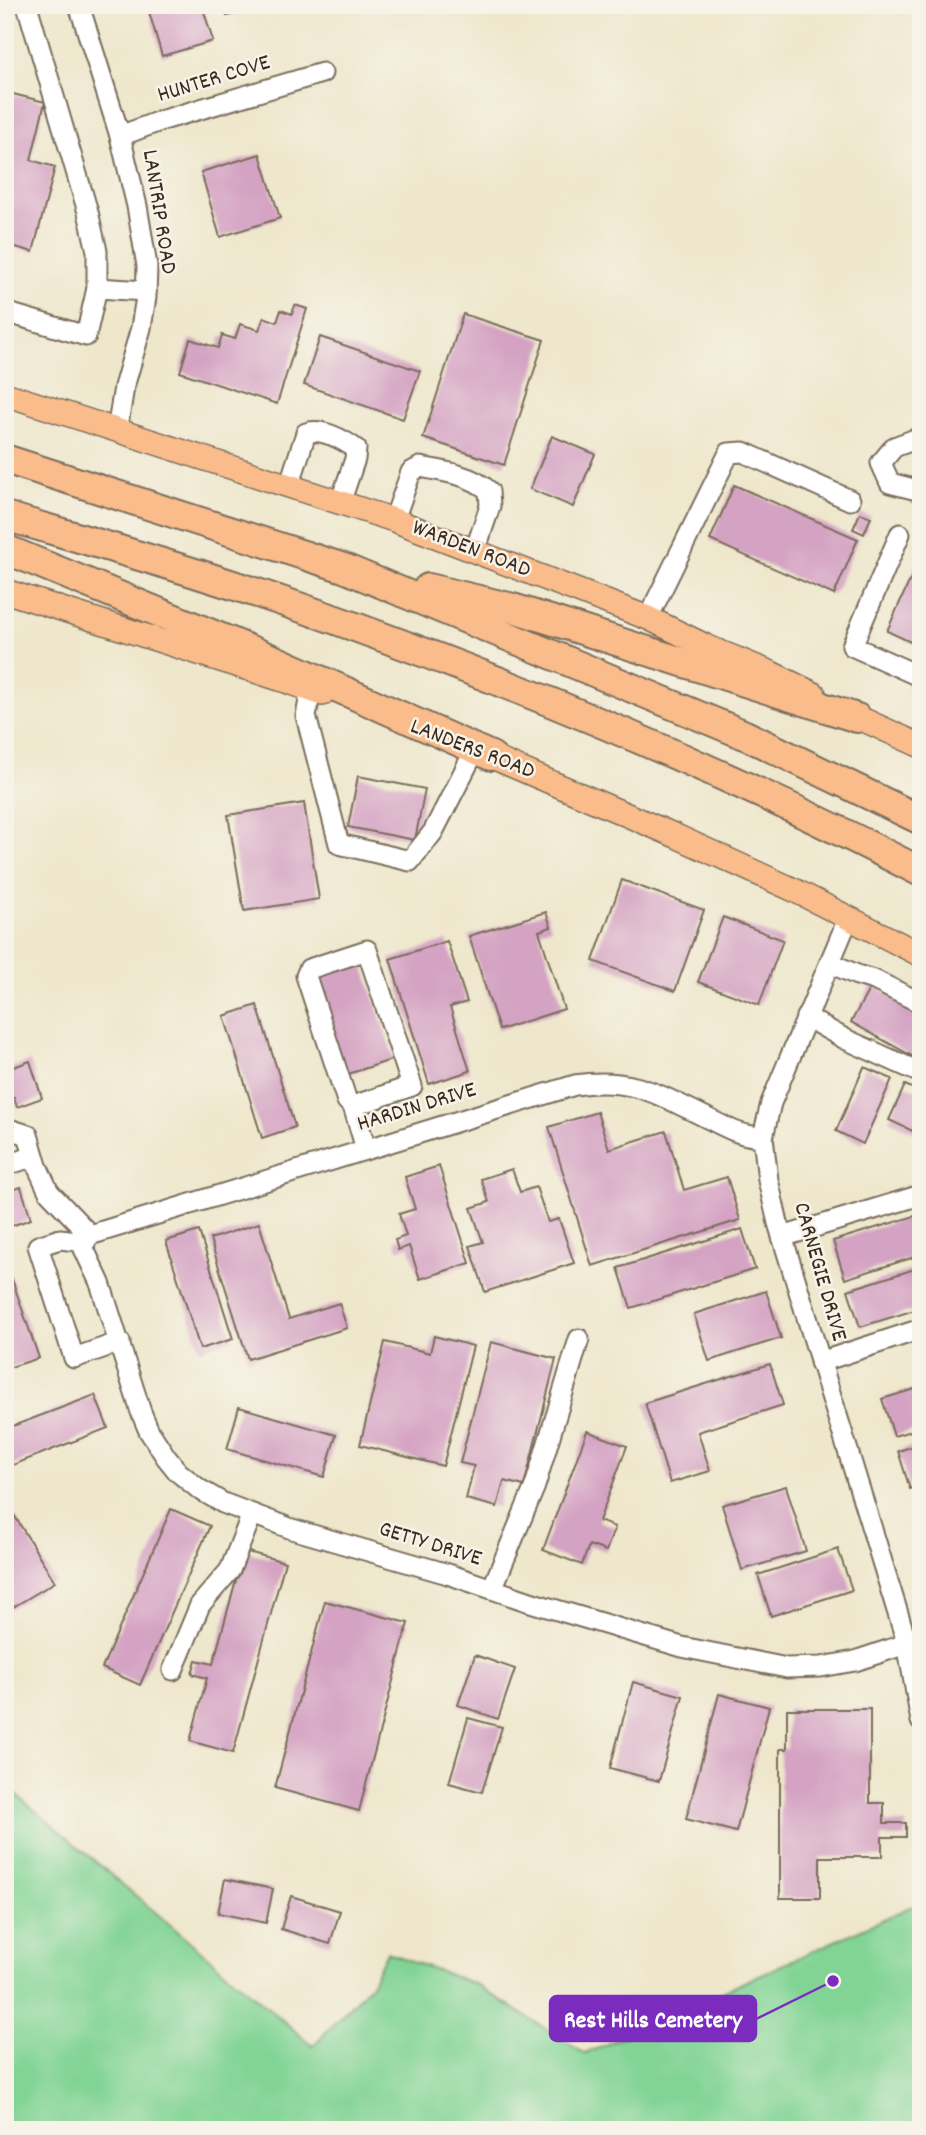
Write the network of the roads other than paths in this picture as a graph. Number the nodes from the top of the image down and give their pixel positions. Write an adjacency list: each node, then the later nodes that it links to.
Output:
1 (27, 5): 5 (street)
2 (79, 5): 4 (street, LANTRIP ROAD)
3 (322, 73): 4 (street, HUNTER COVE)
4 (120, 136): 6 (street, LANTRIP ROAD)
5 (97, 288): 6 (street); 7 (street)
6 (146, 291): 9 (street, LANTRIP ROAD)
7 (5, 312)
8 (5, 394): 9 (main road, WARDEN ROAD)
9 (117, 431): 12 (main road, WARDEN ROAD)
10 (921, 437): 13 (street)
11 (5, 459): 21 (highway)
12 (289, 486): 15 (main road, WARDEN ROAD); 15 (street)
13 (921, 491)
14 (850, 500): 23 (street)
15 (340, 503): 17 (main road, WARDEN ROAD)
16 (5, 516): 30 (highway)
17 (394, 520): 20 (main road, WARDEN ROAD); 20 (street)
18 (900, 534): 24 (street)
19 (5, 549): 28 (highway)
20 (475, 551): 23 (main road, WARDEN ROAD)
21 (344, 568): 26 (highway); 29 (highway)
22 (5, 591): 25 (main road, LANDERS ROAD)
23 (648, 618): 26 (main road, WARDEN ROAD)
24 (921, 677)
25 (311, 690): 28 (main road, LANDERS ROAD); 28 (street)
26 (857, 718): 27 (main road, WARDEN ROAD)
27 (921, 746)
28 (483, 753): 31 (main road, LANDERS ROAD)
29 (921, 820)
30 (921, 872)
31 (848, 919): 32 (main road, LANDERS ROAD); 33 (street, CARNEGIE DRIVE)
32 (921, 955)
33 (830, 963): 34 (street); 35 (street, CARNEGIE DRIVE)
34 (921, 1003)
35 (806, 1017): 36 (street); 39 (street, CARNEGIE DRIVE)
36 (921, 1073)
37 (353, 1106): 37 (street); 40 (street)
38 (5, 1130): 41 (street)
39 (763, 1137): 40 (street, HARDIN DRIVE); 44 (street, CARNEGIE DRIVE)
40 (366, 1149): 45 (street, HARDIN DRIVE)
41 (34, 1156): 42 (street); 45 (street)
42 (5, 1166)
43 (921, 1195): 44 (street)
44 (782, 1237): 49 (street, CARNEGIE DRIVE)
45 (87, 1238): 48 (street, GETTY DRIVE); 48 (street, HARDIN DRIVE)
46 (921, 1329): 49 (street)
47 (579, 1339): 51 (street)
48 (120, 1342): 50 (street, GETTY DRIVE)
49 (820, 1362): 52 (street, CARNEGIE DRIVE)
50 (252, 1514): 51 (street, GETTY DRIVE); 53 (street)
51 (492, 1590): 52 (street, GETTY DRIVE)
52 (914, 1641): 54 (street, CARNEGIE DRIVE)
53 (173, 1670)
54 (921, 1721)

